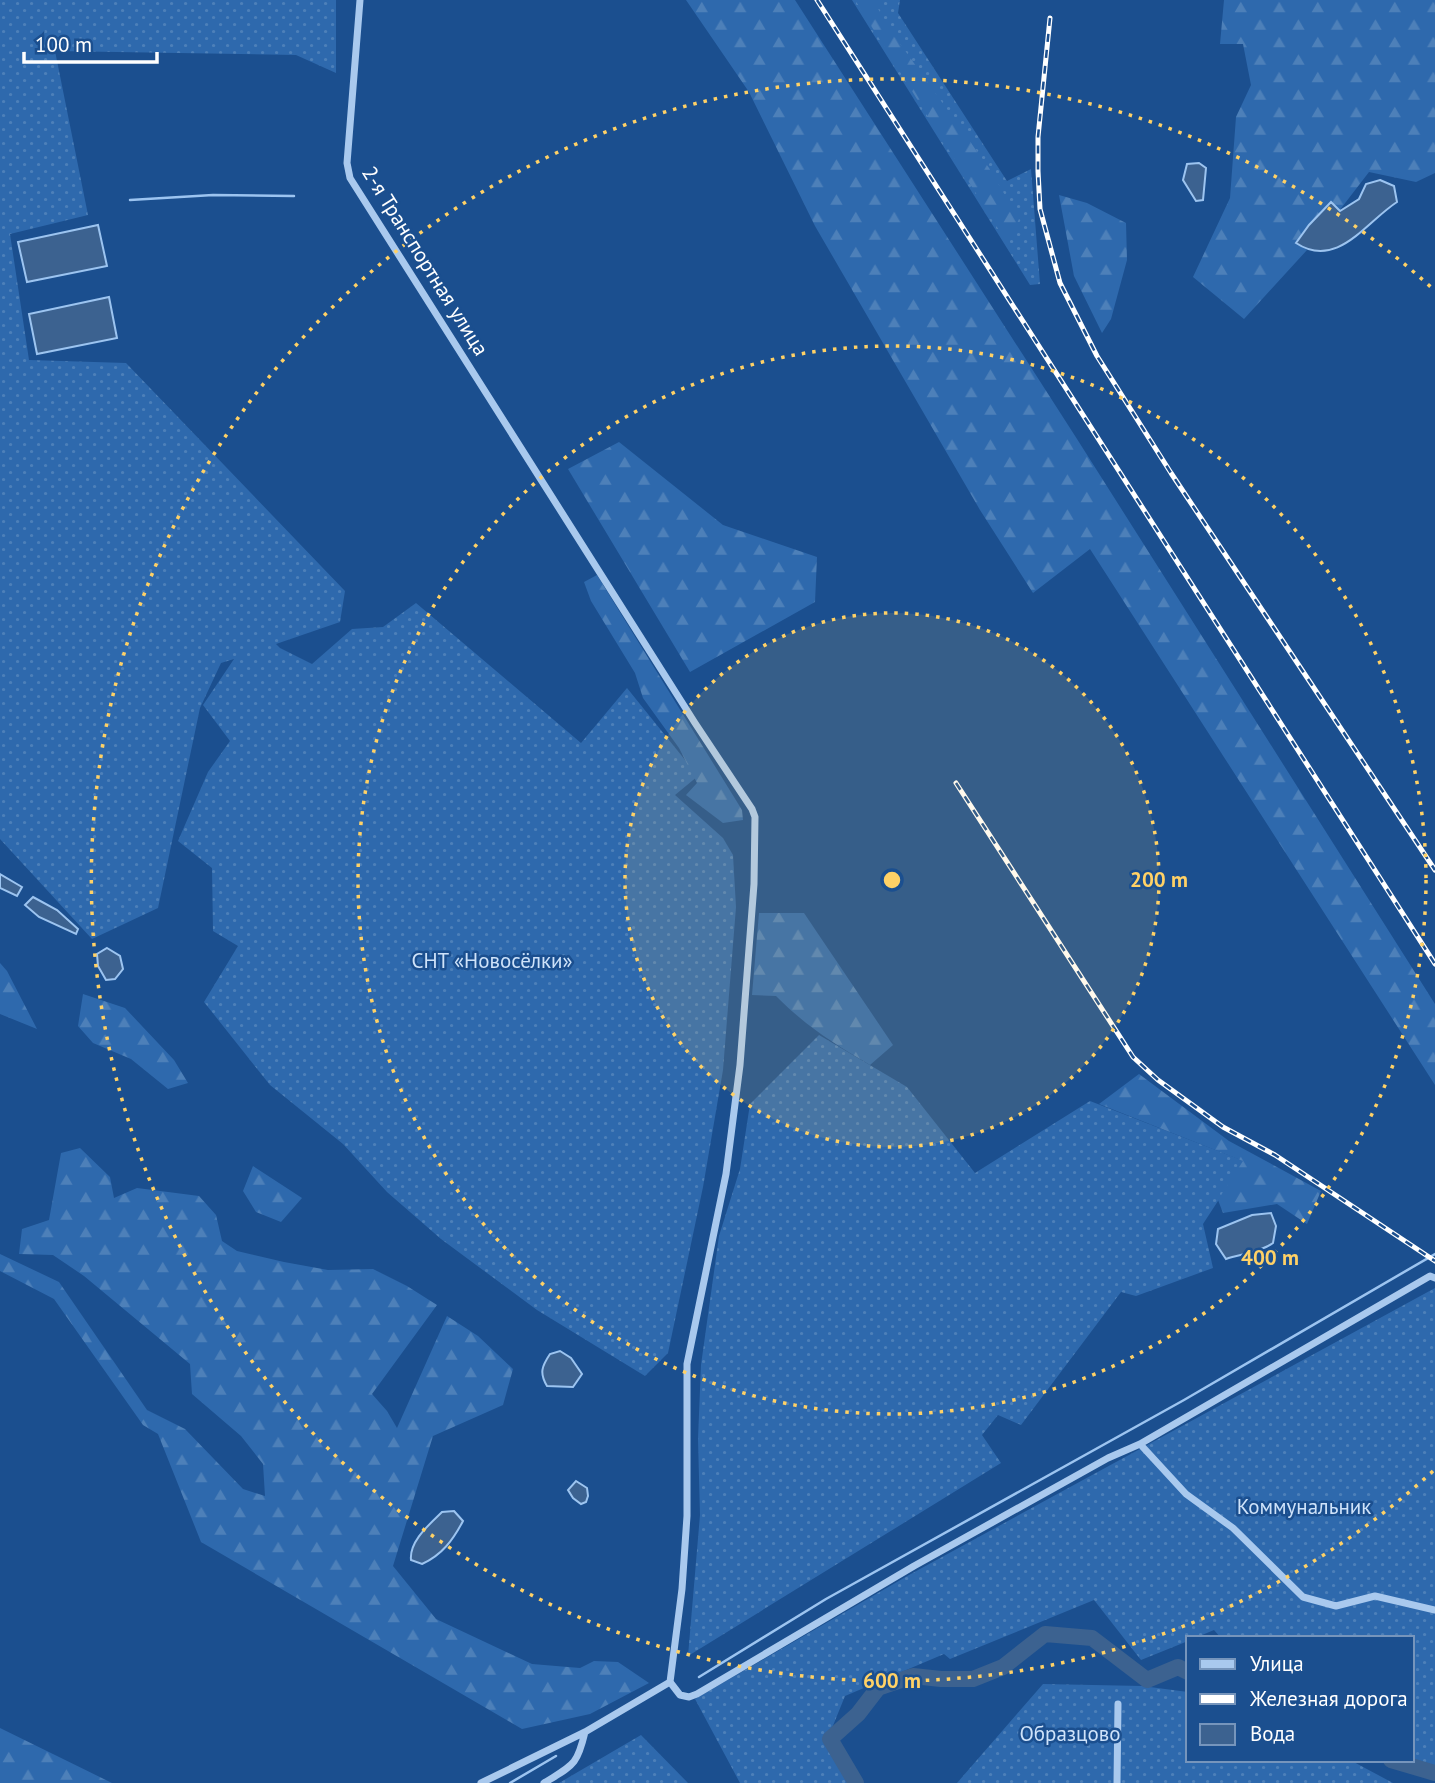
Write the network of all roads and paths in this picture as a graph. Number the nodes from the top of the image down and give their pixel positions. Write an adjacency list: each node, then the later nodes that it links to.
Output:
1 (360, 0): 5 (street, 2-я Транспортная улица)
2 (1435, 1278): 3 (street)
3 (1140, 1444): 4 (street); 5 (street)
4 (1435, 1610)
5 (670, 1682): 7 (street)
6 (1118, 1704): 10 (street)
7 (585, 1732): 8 (street); 9 (street)
8 (481, 1783)
9 (544, 1783)
10 (1117, 1783)

